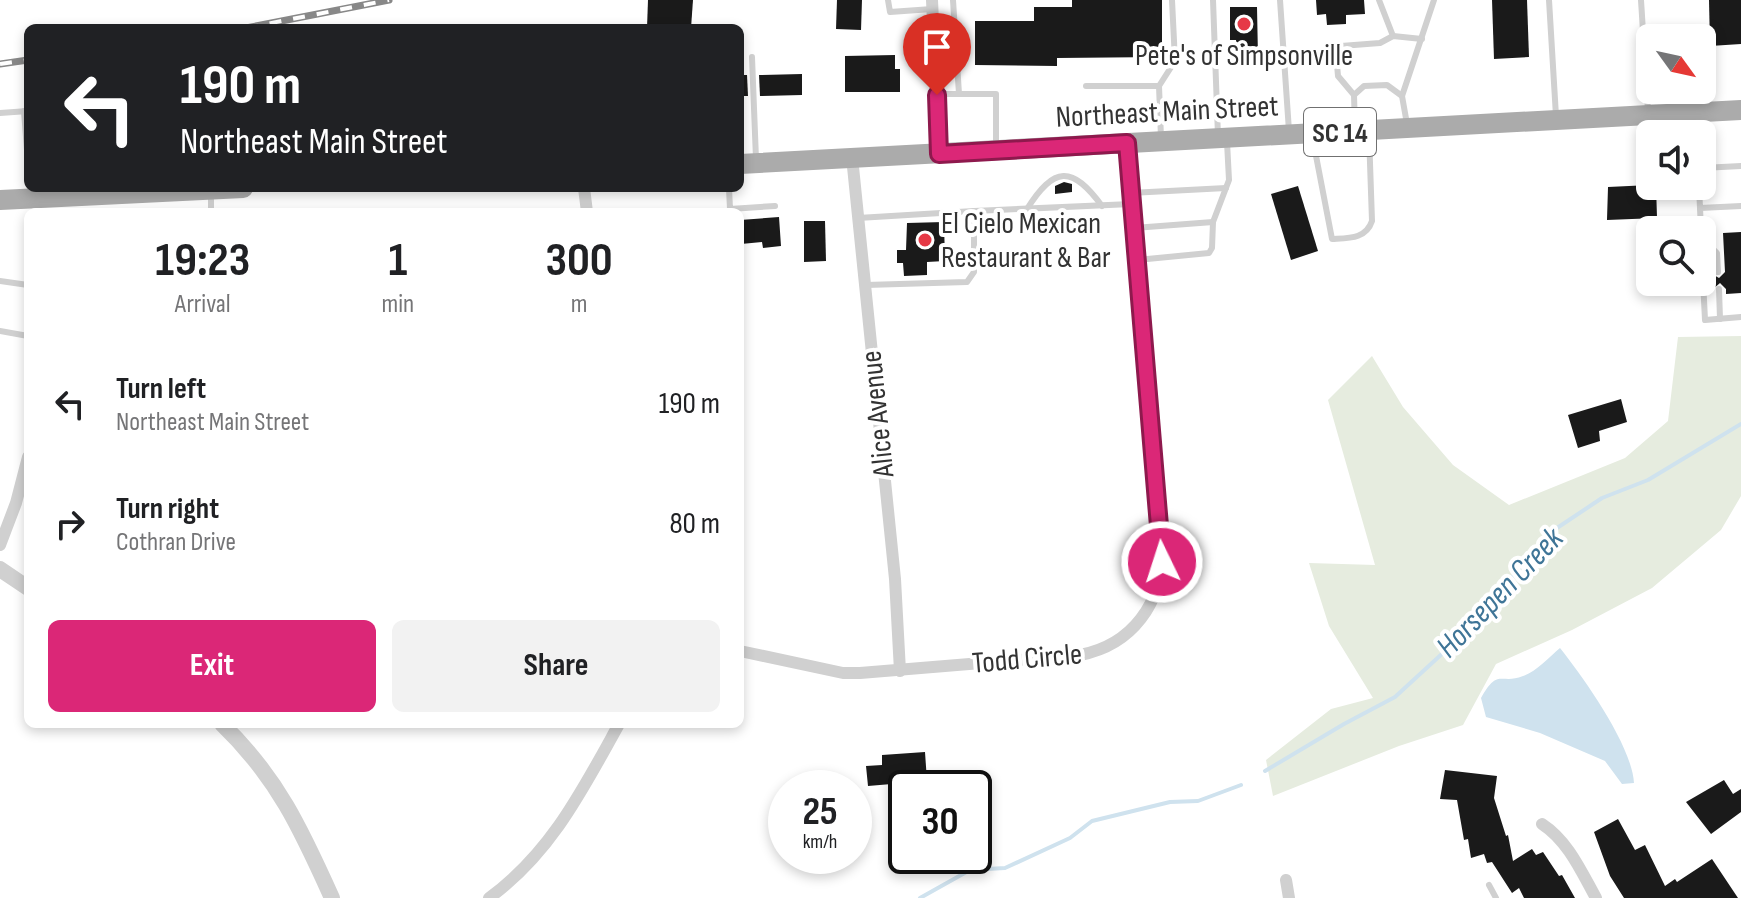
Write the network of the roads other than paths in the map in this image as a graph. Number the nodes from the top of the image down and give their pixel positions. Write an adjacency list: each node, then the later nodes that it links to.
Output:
1 (888, 0): 10 (lane)
2 (953, 0): 17 (lane)
3 (1172, 0): 15 (lane)
4 (1213, 0): 31 (lane)
5 (1280, 0): 30 (lane)
6 (1379, 0): 11 (lane)
7 (1434, 0): 12 (lane)
8 (1549, 0): 25 (lane)
9 (1641, 0): 24 (lane)
10 (932, 5): 16 (street)
11 (1393, 36): 12 (lane); 18 (lane)
12 (1422, 39): 19 (lane)
13 (752, 57): 37 (lane)
14 (1086, 86): 15 (lane)
15 (1159, 86): 32 (lane)
16 (937, 94): 17 (lane); 35 (street)
17 (959, 94): 34 (lane)
18 (1354, 95): 19 (lane); 28 (lane)
19 (1402, 96): 27 (lane)
20 (1741, 110): 22 (main road, Northeast Main Street / SC 14)
21 (24, 111): 23 (lane)
22 (1695, 112): 24 (main road, Northeast Main Street / SC 14); 26 (lane)
23 (0, 113)
24 (1648, 115): 25 (main road, Northeast Main Street / SC 14)
25 (1556, 120): 27 (main road, Northeast Main Street / SC 14)
26 (1695, 120)
27 (1407, 128): 28 (main road, Northeast Main Street / SC 14)
28 (1362, 130): 29 (main road, Northeast Main Street / SC 14); 29 (lane)
29 (1312, 133): 30 (main road, Northeast Main Street / SC 14)
30 (1289, 134): 31 (main road, Northeast Main Street / SC 14)
31 (1222, 138): 32 (main road, Northeast Main Street / SC 14); 40 (lane)
32 (1161, 141): 33 (main road, Northeast Main Street / SC 14)
33 (1127, 143): 34 (main road, Northeast Main Street / SC 14); 43 (street, Todd Circle)
34 (996, 150): 35 (main road, Northeast Main Street / SC 14)
35 (939, 154): 36 (main road, Northeast Main Street / SC 14)
36 (852, 157): 37 (main road, Northeast Main Street / SC 14); 54 (street, Alice Avenue)
37 (748, 164)
38 (1741, 166): 39 (lane)
39 (1716, 167)
40 (1226, 188): 43 (lane); 55 (lane)
41 (142, 192): 42 (main road)
42 (31, 199): 44 (main road)
43 (1131, 199): 47 (lane); 56 (street, Todd Circle)
44 (0, 200)
45 (1700, 200): 50 (lane)
46 (775, 206): 49 (lane)
47 (1102, 206): 51 (lane); 51 (lane)
48 (1741, 206): 50 (lane)
49 (744, 208)
50 (1700, 208): 53 (lane)
51 (1027, 209): 52 (lane)
52 (974, 211): 54 (lane); 62 (lane)
53 (1700, 216)
54 (858, 218): 62 (street, Alice Avenue)
55 (1213, 222): 56 (lane); 58 (lane)
56 (1134, 228): 58 (street, Todd Circle)
57 (1716, 252): 59 (lane)
58 (1137, 260): 74 (street, Todd Circle)
59 (1718, 272)
60 (0, 281): 61 (lane)
61 (24, 284)
62 (864, 285): 74 (street, Alice Avenue)
63 (1719, 289): 66 (lane)
64 (1704, 296): 66 (lane)
65 (1741, 317): 66 (lane)
66 (1720, 319)
67 (0, 331): 68 (lane)
68 (24, 335)
69 (24, 474): 70 (street)
70 (0, 545)
71 (0, 569): 72 (street)
72 (24, 585)
73 (744, 652): 74 (street, Todd Circle)
74 (900, 671)
75 (226, 728): 80 (street)
76 (617, 728): 81 (street)
77 (1542, 824): 84 (street)
78 (1286, 880): 82 (street)
79 (1489, 885): 83 (lane)
80 (332, 898)
81 (489, 898)
82 (1289, 898)
83 (1496, 898)
84 (1596, 898)

